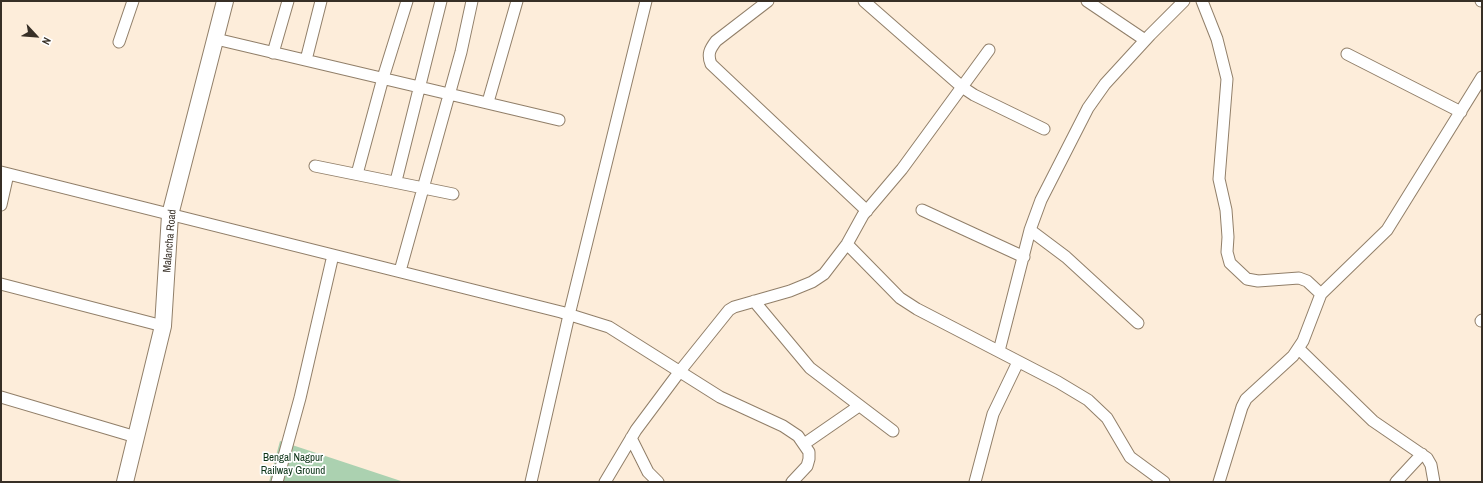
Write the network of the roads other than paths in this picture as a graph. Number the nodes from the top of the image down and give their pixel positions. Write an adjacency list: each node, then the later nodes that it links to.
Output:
1 (133, 1): 17 (street)
2 (225, 1): 15 (main road, Malancha Road)
3 (288, 1): 19 (street)
4 (321, 1): 21 (street)
5 (407, 1): 23 (street)
6 (441, 1): 25 (street)
7 (472, 1): 27 (street)
8 (517, 1): 28 (street)
9 (646, 1): 50 (street)
10 (768, 1): 40 (street)
11 (864, 1): 24 (street)
12 (1087, 1): 16 (street)
13 (1184, 1): 16 (street)
14 (1202, 1): 48 (street)
15 (216, 39): 19 (street); 41 (main road, Malancha Road)
16 (1145, 40): 42 (street)
17 (119, 42)
18 (989, 50): 24 (street)
19 (274, 53): 21 (street)
20 (1347, 54): 29 (street)
21 (306, 60): 23 (street)
22 (1482, 77): 26 (street)
23 (383, 78): 25 (street); 34 (street)
24 (962, 86): 31 (street); 40 (street)
25 (419, 87): 27 (street); 35 (street)
26 (1479, 92): 29 (street)
27 (450, 94): 28 (street); 36 (street)
28 (488, 102): 30 (street)
29 (1461, 112): 48 (street)
30 (559, 120)
31 (1044, 129)
32 (315, 166): 34 (street)
33 (5, 173): 38 (street); 41 (street)
34 (357, 174): 35 (street)
35 (396, 181): 36 (street)
36 (424, 187): 37 (street); 46 (street)
37 (453, 194)
38 (1, 205)
39 (922, 210): 45 (street)
40 (867, 211): 43 (street)
41 (170, 215): 44 (street); 52 (main road, Malancha Road)
42 (1030, 230): 45 (street); 51 (street)
43 (847, 244): 49 (street); 54 (street)
44 (333, 255): 46 (street); 65 (street)
45 (1024, 257): 54 (street)
46 (400, 272): 50 (street)
47 (1, 284): 52 (street)
48 (1321, 294): 53 (street)
49 (754, 301): 56 (street); 58 (street)
50 (569, 315): 56 (street); 66 (street)
51 (1138, 323)
52 (163, 326): 60 (main road, Malancha Road)
53 (1299, 349): 63 (street); 72 (street)
54 (999, 351): 55 (street)
55 (1018, 362): 70 (street); 71 (street)
56 (680, 371): 61 (street); 62 (street)
57 (1, 397): 60 (street)
58 (859, 406): 59 (street); 62 (street)
59 (893, 431)
60 (136, 437): 64 (main road, Malancha Road)
61 (631, 438): 67 (street); 68 (street)
62 (804, 444): 69 (street)
63 (1422, 454): 73 (street); 74 (street)
64 (125, 482)
65 (277, 482)
66 (531, 482)
67 (605, 482)
68 (658, 482)
69 (792, 482)
70 (975, 482)
71 (1164, 482)
72 (1219, 482)
73 (1396, 482)
74 (1434, 482)

